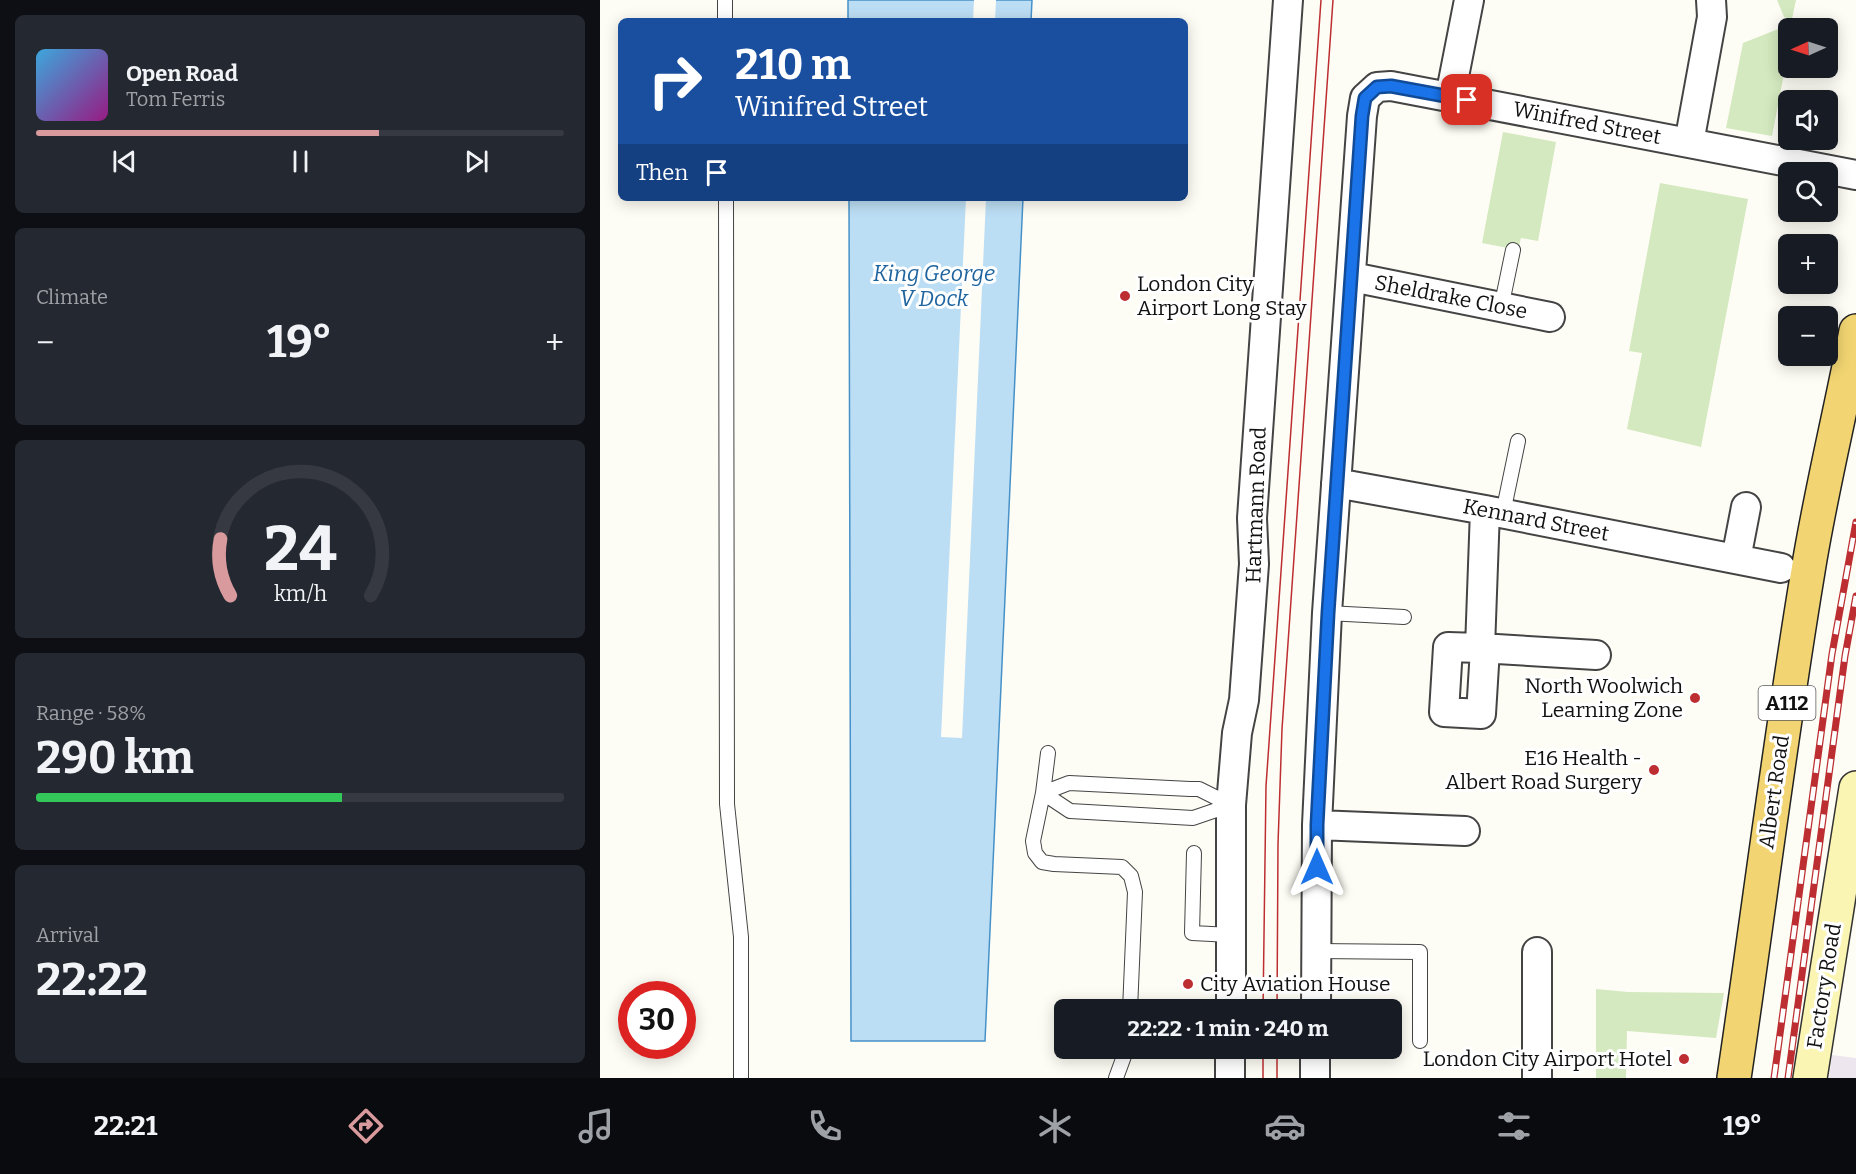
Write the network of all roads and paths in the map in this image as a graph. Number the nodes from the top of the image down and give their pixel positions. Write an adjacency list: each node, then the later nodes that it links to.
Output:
1 (725, 0): 5 (lane)
2 (1288, 0): 27 (street, Hartmann Road)
3 (1469, 0): 6 (street)
4 (1711, 0): 7 (street, Winifred Street)
5 (726, 18)
6 (1450, 97): 7 (street, Winifred Street); 11 (street, Winifred Street)
7 (1689, 143): 8 (street, Winifred Street)
8 (1856, 175)
9 (726, 201): 41 (lane)
10 (1513, 250): 12 (lane)
11 (1352, 277): 12 (street, Sheldrake Close); 16 (street)
12 (1501, 308): 13 (street, Sheldrake Close)
13 (1550, 317)
14 (1856, 331): 46 (main road, Albert Road / A112)
15 (1518, 441): 18 (lane)
16 (1336, 483): 18 (street, Kennard Street); 21 (street)
17 (1746, 507): 19 (street)
18 (1494, 511): 19 (street, Kennard Street); 23 (street)
19 (1736, 559): 20 (street, Kennard Street)
20 (1781, 568)
21 (1328, 613): 22 (lane); 28 (street)
22 (1404, 617)
23 (1596, 655)
24 (1048, 753): 26 (lane)
25 (1856, 788): 47 (street, Factory Road)
26 (1043, 793): 27 (lane); 27 (lane); 34 (lane)
27 (1231, 805): 31 (street, Hartmann Road)
28 (1317, 825): 29 (street); 32 (street)
29 (1466, 831)
30 (1194, 853): 31 (lane)
31 (1231, 935): 35 (street, Hartmann Road)
32 (1316, 951): 36 (street); 37 (lane)
33 (1537, 952): 45 (street)
34 (1130, 999)
35 (1231, 999)
36 (1316, 999)
37 (1420, 1041)
38 (1124, 1059): 42 (lane)
39 (1230, 1059): 43 (street)
40 (1315, 1059): 44 (street)
41 (741, 1078)
42 (1116, 1078)
43 (1230, 1078)
44 (1315, 1078)
45 (1537, 1078)
46 (1734, 1078)
47 (1810, 1078)

